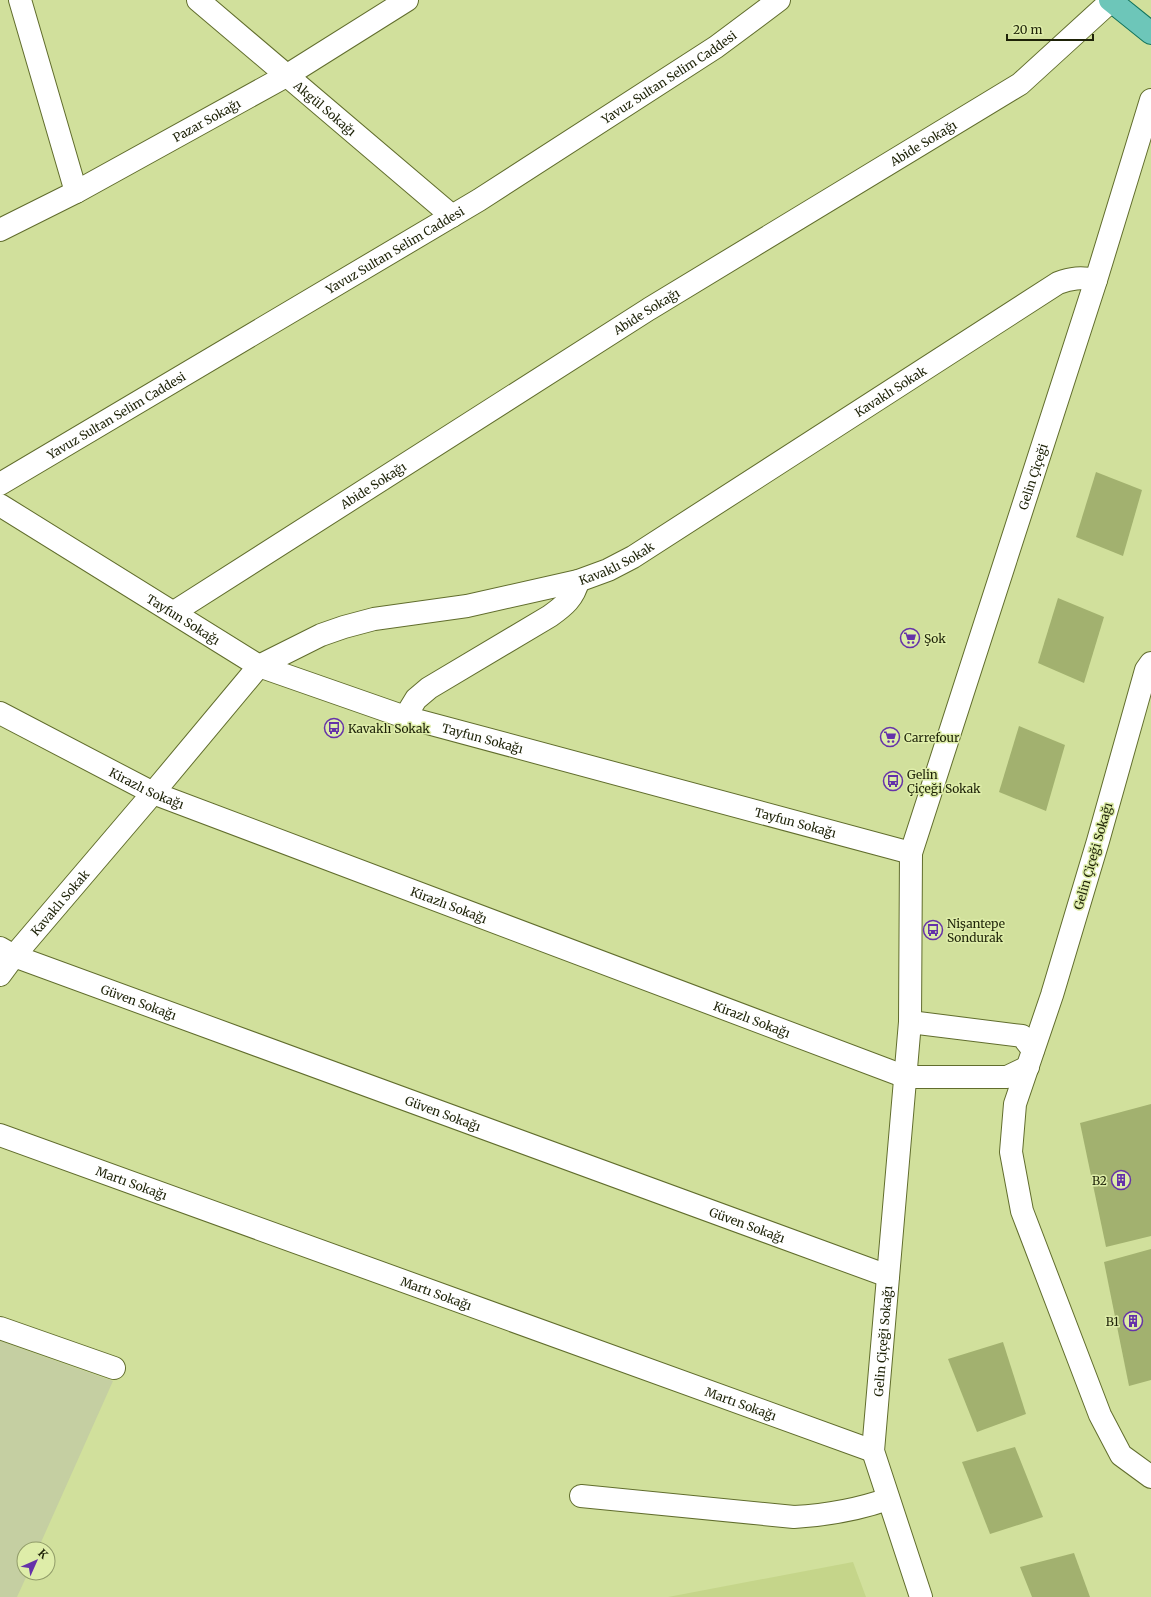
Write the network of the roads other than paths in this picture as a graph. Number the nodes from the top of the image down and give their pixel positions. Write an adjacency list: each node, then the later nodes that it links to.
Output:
1 (20, 0): 9 (street)
2 (198, 0): 7 (street, Akgül Sokağı)
3 (407, 0): 7 (street, Pazar Sokağı)
4 (779, 0): 10 (street, Yavuz Sultan Selim Caddesi)
5 (1110, 0): 6 (main road); 16 (street, Abide Sokağı)
6 (1151, 33)
7 (286, 76): 9 (street, Pazar Sokağı); 10 (street, Akgül Sokağı)
8 (1151, 100): 12 (street, Gelin Çiçeği)
9 (76, 192): 11 (street, Pazar Sokağı)
10 (452, 216): 13 (street, Yavuz Sultan Selim Caddesi)
11 (0, 230)
12 (1096, 280): 15 (street, Kavaklı Sokak); 22 (street, Gelin Çiçeği)
13 (0, 484)
14 (0, 505): 16 (street, Tayfun Sokağı)
15 (578, 581): 18 (street, Kavaklı Sokak); 20 (street)
16 (174, 612): 18 (street, Tayfun Sokağı)
17 (1151, 662): 26 (street, Gelin Çiçeği Sokağı)
18 (258, 666): 20 (street, Tayfun Sokağı); 21 (street, Kavaklı Sokak)
19 (0, 714): 21 (street, Kirazlı Sokağı)
20 (404, 717): 22 (street, Tayfun Sokağı)
21 (153, 793): 23 (street, Kavaklı Sokak); 27 (street, Kirazlı Sokağı)
22 (911, 853): 25 (street, Gelin Çiçeği Sokağı)
23 (7, 952): 24 (street, Kavaklı Sokak); 29 (street, Güven Sokağı)
24 (0, 975)
25 (910, 1022): 26 (street); 27 (street, Gelin Çiçeği Sokağı)
26 (1031, 1059): 27 (street); 33 (street, Gelin Çiçeği Sokağı)
27 (906, 1077): 29 (street, Gelin Çiçeği Sokağı)
28 (0, 1135): 32 (street, Martı Sokağı)
29 (888, 1276): 32 (street, Gelin Çiçeği Sokağı)
30 (0, 1328): 31 (street)
31 (114, 1368)
32 (873, 1451): 35 (street, Gelin Çiçeği Sokağı)
33 (1151, 1477)
34 (581, 1496): 35 (street)
35 (888, 1499): 36 (street, Gelin Çiçeği Sokağı)
36 (921, 1597)

